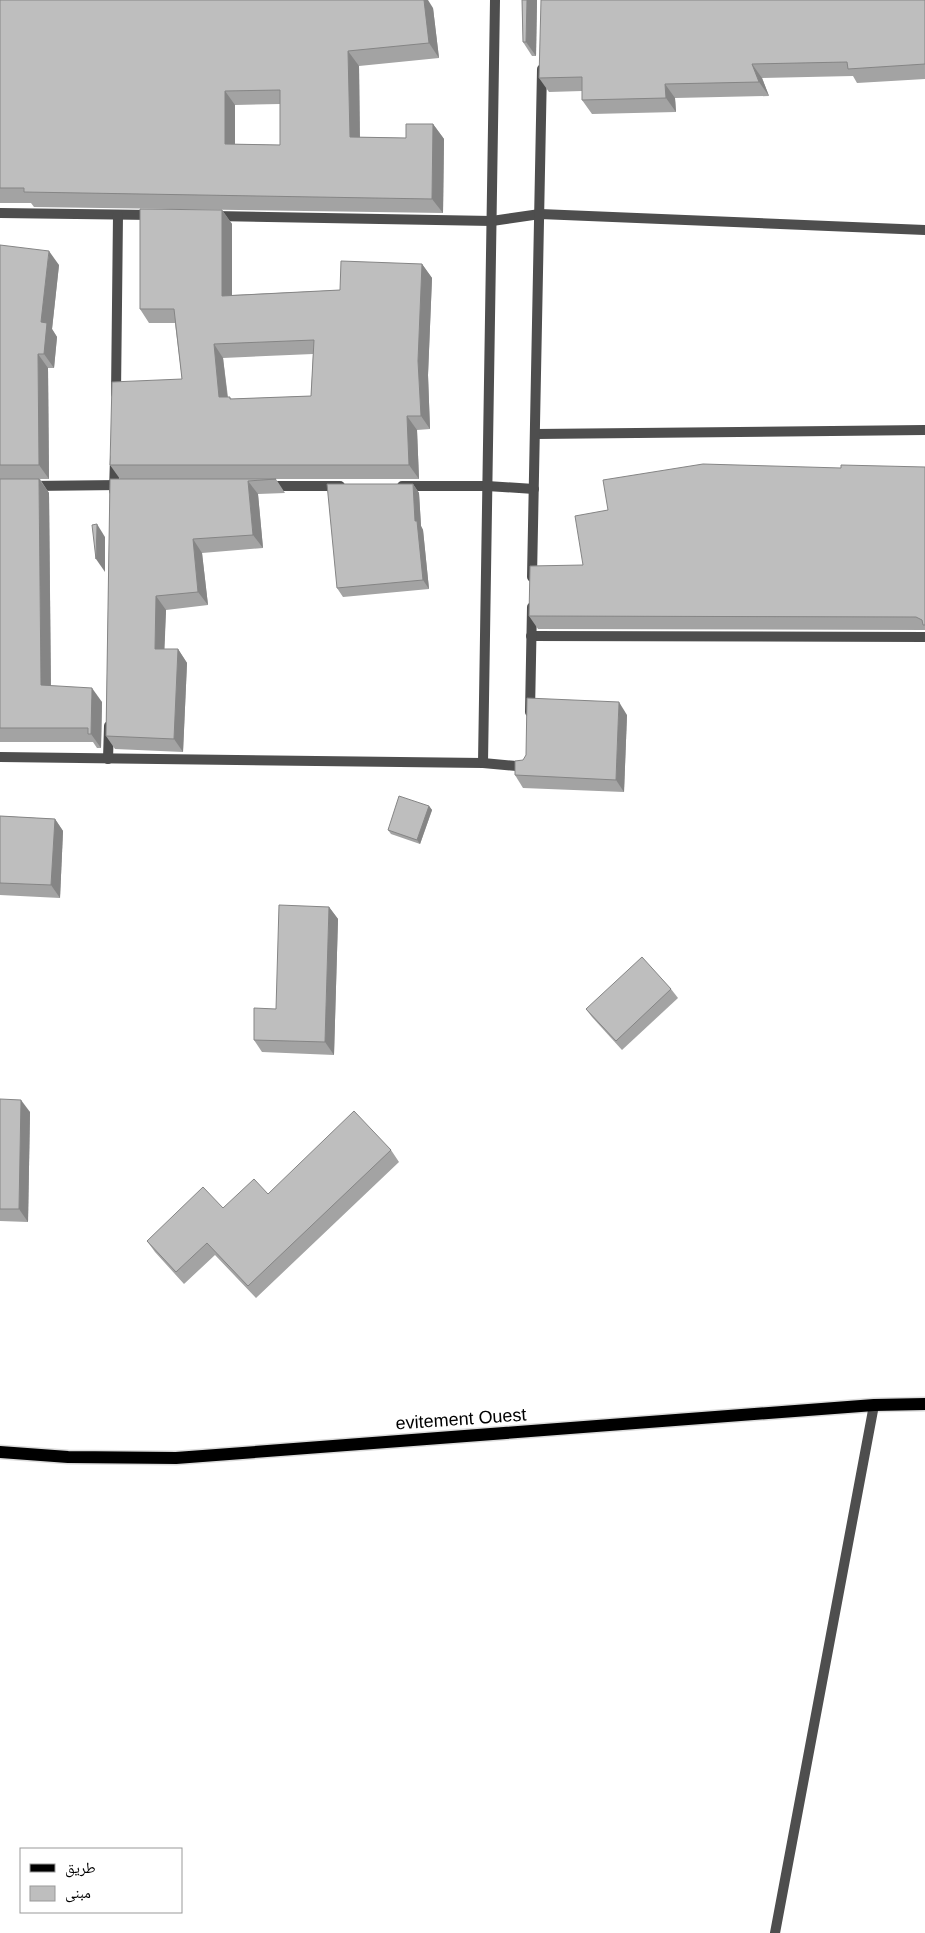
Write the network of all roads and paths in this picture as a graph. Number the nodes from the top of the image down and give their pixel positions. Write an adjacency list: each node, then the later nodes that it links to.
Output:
1 (495, 0): 8 (street)
2 (543, 58): 4 (street)
3 (0, 213): 5 (street)
4 (540, 214): 8 (street); 9 (street); 12 (street)
5 (118, 215): 6 (street); 10 (street)
6 (167, 216)
7 (207, 216): 8 (street)
8 (492, 221): 20 (street)
9 (925, 230)
10 (115, 408)
11 (925, 430): 12 (street)
12 (535, 434): 21 (street)
13 (115, 447): 14 (street)
14 (114, 485): 15 (street); 16 (street); 22 (street)
15 (134, 485)
16 (19, 486)
17 (252, 486): 18 (street)
18 (350, 486)
19 (389, 486): 20 (street)
20 (487, 486): 21 (street); 30 (street)
21 (534, 489): 23 (street)
22 (114, 505)
23 (531, 636): 24 (street); 26 (street)
24 (925, 637)
25 (109, 720): 28 (street)
26 (529, 720)
27 (0, 758): 28 (street)
28 (108, 759): 30 (street)
29 (529, 762): 30 (street)
30 (483, 764)
31 (925, 1404): 32 (main road, evitement Ouest)
32 (874, 1405): 33 (main road, evitement Ouest); 34 (street)
33 (0, 1452)
34 (775, 1933)

